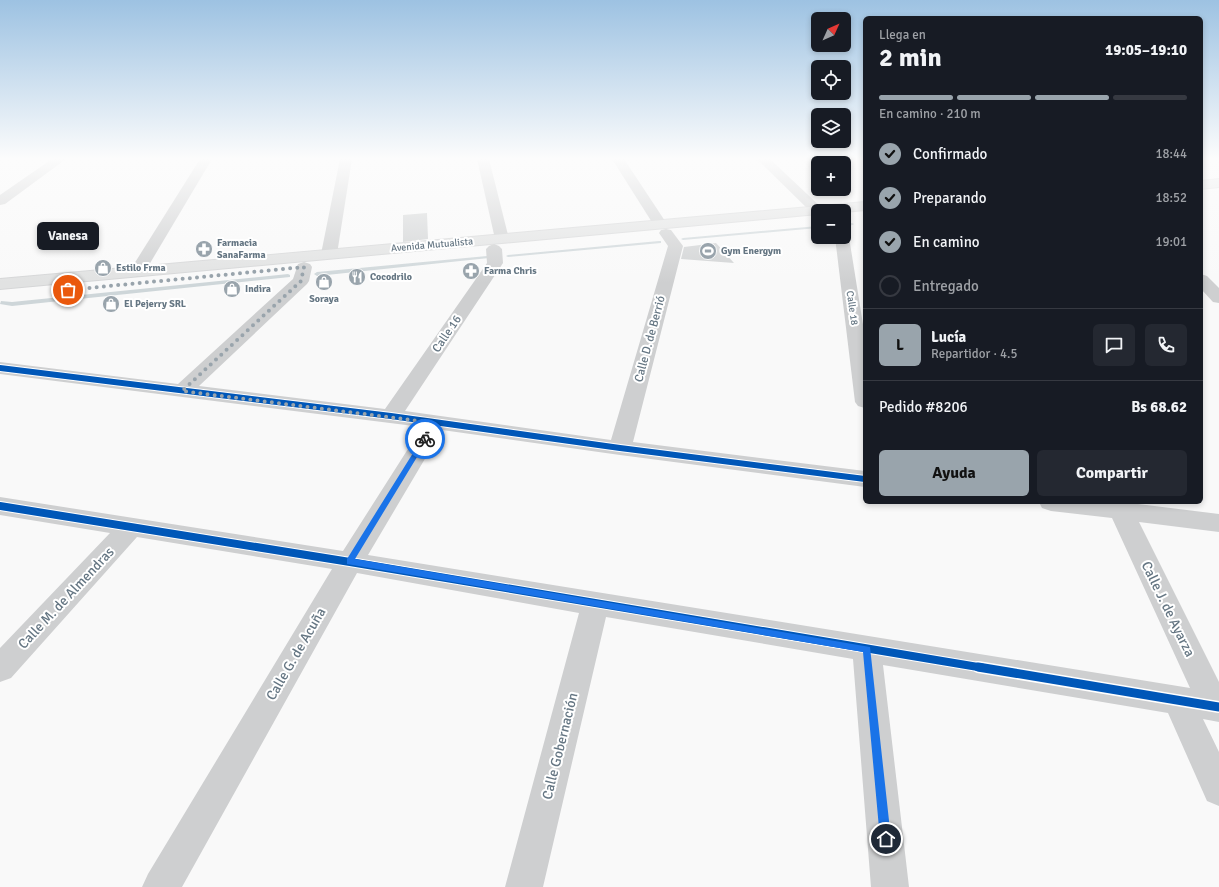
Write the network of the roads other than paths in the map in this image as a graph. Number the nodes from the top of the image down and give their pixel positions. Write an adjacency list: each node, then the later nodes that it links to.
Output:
1 (181, 200): 16 (street)
2 (338, 200): 14 (street)
3 (490, 200): 12 (street)
4 (645, 200): 11 (street)
5 (863, 206): 6 (main road, Avenida Mutualista)
6 (851, 207)
7 (811, 212): 11 (main road, Avenida Mutualista)
8 (863, 216): 9 (main road)
9 (851, 217)
10 (811, 220): 11 (main road, Avenida Mutualista)
11 (663, 229): 12 (main road, Avenida Mutualista); 28 (street, Calle D. de Berrió)
12 (498, 244): 14 (main road, Avenida Mutualista); 15 (main road, Avenida Mutualista); 26 (street, Calle 16)
13 (843, 244): 24 (street, Calle 18)
14 (328, 254): 16 (main road, Avenida Mutualista)
15 (304, 267): 21 (main road, Avenida Mutualista); 25 (street)
16 (137, 272): 20 (main road, Avenida Mutualista)
17 (1203, 273): 18 (street)
18 (1219, 274)
19 (1203, 281): 22 (street)
20 (0, 284)
21 (0, 298)
22 (1219, 298)
23 (0, 368): 25 (street)
24 (863, 388)
25 (182, 391): 26 (street)
26 (391, 416): 27 (street)
27 (435, 423): 28 (street); 36 (street, Calle G. de Acuña)
28 (620, 448): 29 (street)
29 (863, 479)
30 (1067, 504): 33 (street)
31 (0, 506): 35 (street)
32 (1155, 509): 33 (street); 34 (street)
33 (1121, 511): 41 (street, Calle J. de Ayarza)
34 (1219, 523)
35 (131, 527): 36 (street); 39 (street, Calle M. de Almendras)
36 (350, 562): 37 (street); 43 (street, Calle G. de Acuña)
37 (595, 604): 38 (street); 44 (street, Calle Gobernación)
38 (867, 649): 40 (street); 45 (street)
39 (0, 669)
40 (1179, 702): 41 (street); 42 (street)
41 (1217, 707)
42 (1219, 789)
43 (161, 887)
44 (524, 887)
45 (890, 887)

